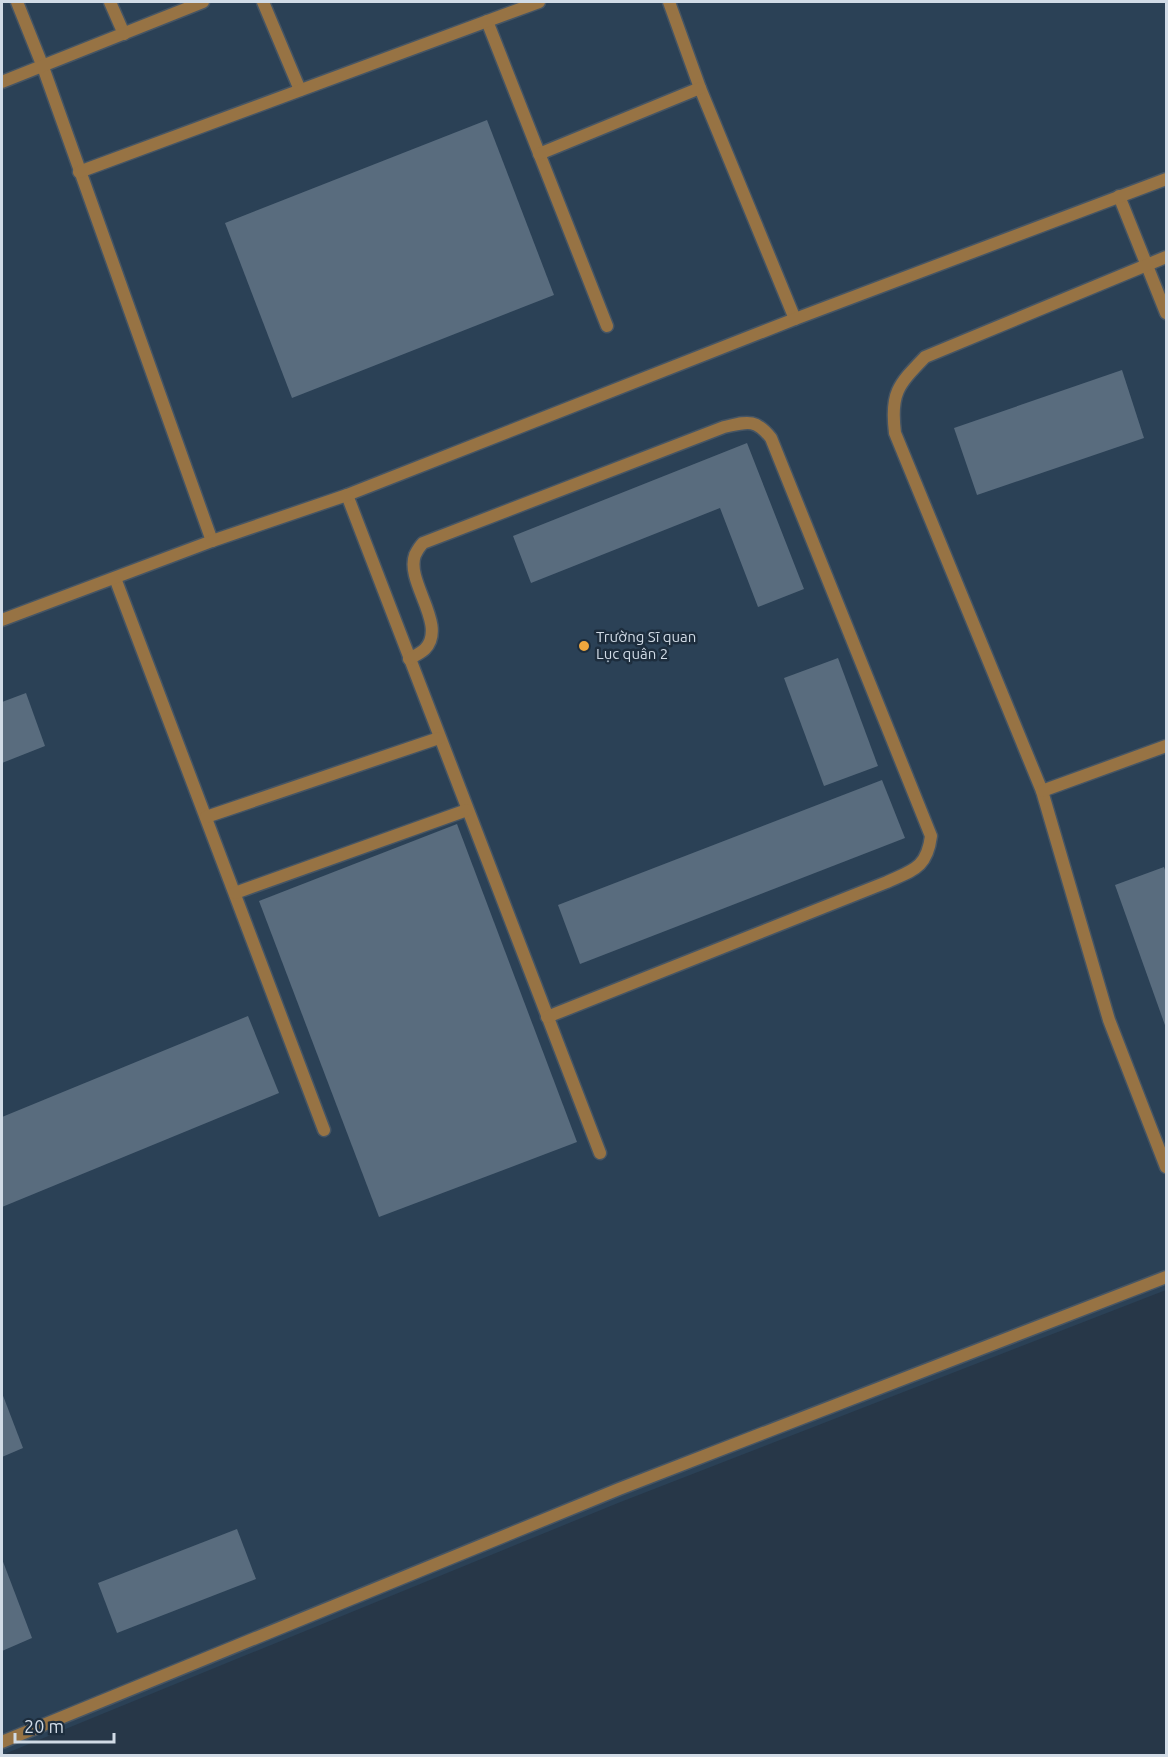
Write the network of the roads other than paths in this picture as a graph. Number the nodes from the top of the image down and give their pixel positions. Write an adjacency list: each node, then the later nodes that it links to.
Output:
1 (17, 2): 9 (street)
2 (110, 2): 8 (street)
3 (204, 2): 8 (street)
4 (263, 2): 12 (street)
5 (539, 2): 7 (street)
6 (669, 2): 11 (street)
7 (486, 21): 12 (street); 13 (street)
8 (124, 34): 9 (street)
9 (43, 67): 10 (street); 14 (street)
10 (2, 82)
11 (700, 88): 13 (street); 20 (street)
12 (300, 90): 14 (street)
13 (539, 154): 21 (street)
14 (79, 172): 23 (street)
15 (1167, 179): 16 (street)
16 (1119, 196): 18 (street); 20 (street)
17 (1167, 257): 18 (street)
18 (1147, 265): 19 (street); 29 (street)
19 (1167, 313)
20 (795, 319): 22 (street)
21 (607, 326)
22 (347, 495): 23 (street); 26 (street)
23 (212, 541): 24 (street)
24 (115, 578): 25 (street); 31 (street)
25 (2, 620)
26 (409, 659): 27 (street); 33 (street)
27 (439, 738): 30 (street); 31 (street)
28 (1167, 746): 29 (street)
29 (1042, 791): 36 (street)
30 (467, 810): 32 (street); 33 (street)
31 (206, 817): 32 (street)
32 (235, 893): 34 (street)
33 (547, 1017): 35 (street)
34 (324, 1130)
35 (600, 1153)
36 (1167, 1167)
37 (1167, 1277): 38 (street)
38 (2, 1742)

